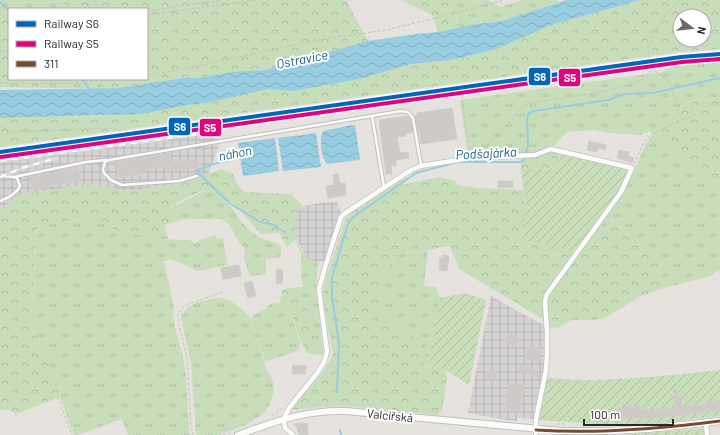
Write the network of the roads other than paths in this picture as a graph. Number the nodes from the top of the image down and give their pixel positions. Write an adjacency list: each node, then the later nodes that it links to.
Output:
1 (372, 116): 2 (lane); 3 (lane); 7 (lane)
2 (109, 160): 5 (lane); 6 (lane)
3 (421, 166): 7 (street); 12 (street)
4 (0, 176): 6 (lane)
5 (197, 176)
6 (14, 177): 8 (lane)
7 (384, 188): 9 (street)
8 (0, 201)
9 (284, 418): 12 (main road, Valcířská); 14 (main road, Valcířská); 15 (street)
10 (720, 422): 11 (main road, Valcířská)
11 (706, 423): 13 (main road, Valcířská); 16 (street)
12 (536, 432): 13 (main road, Valcířská)
13 (583, 433)
14 (238, 435)
15 (293, 435)
16 (707, 435)

